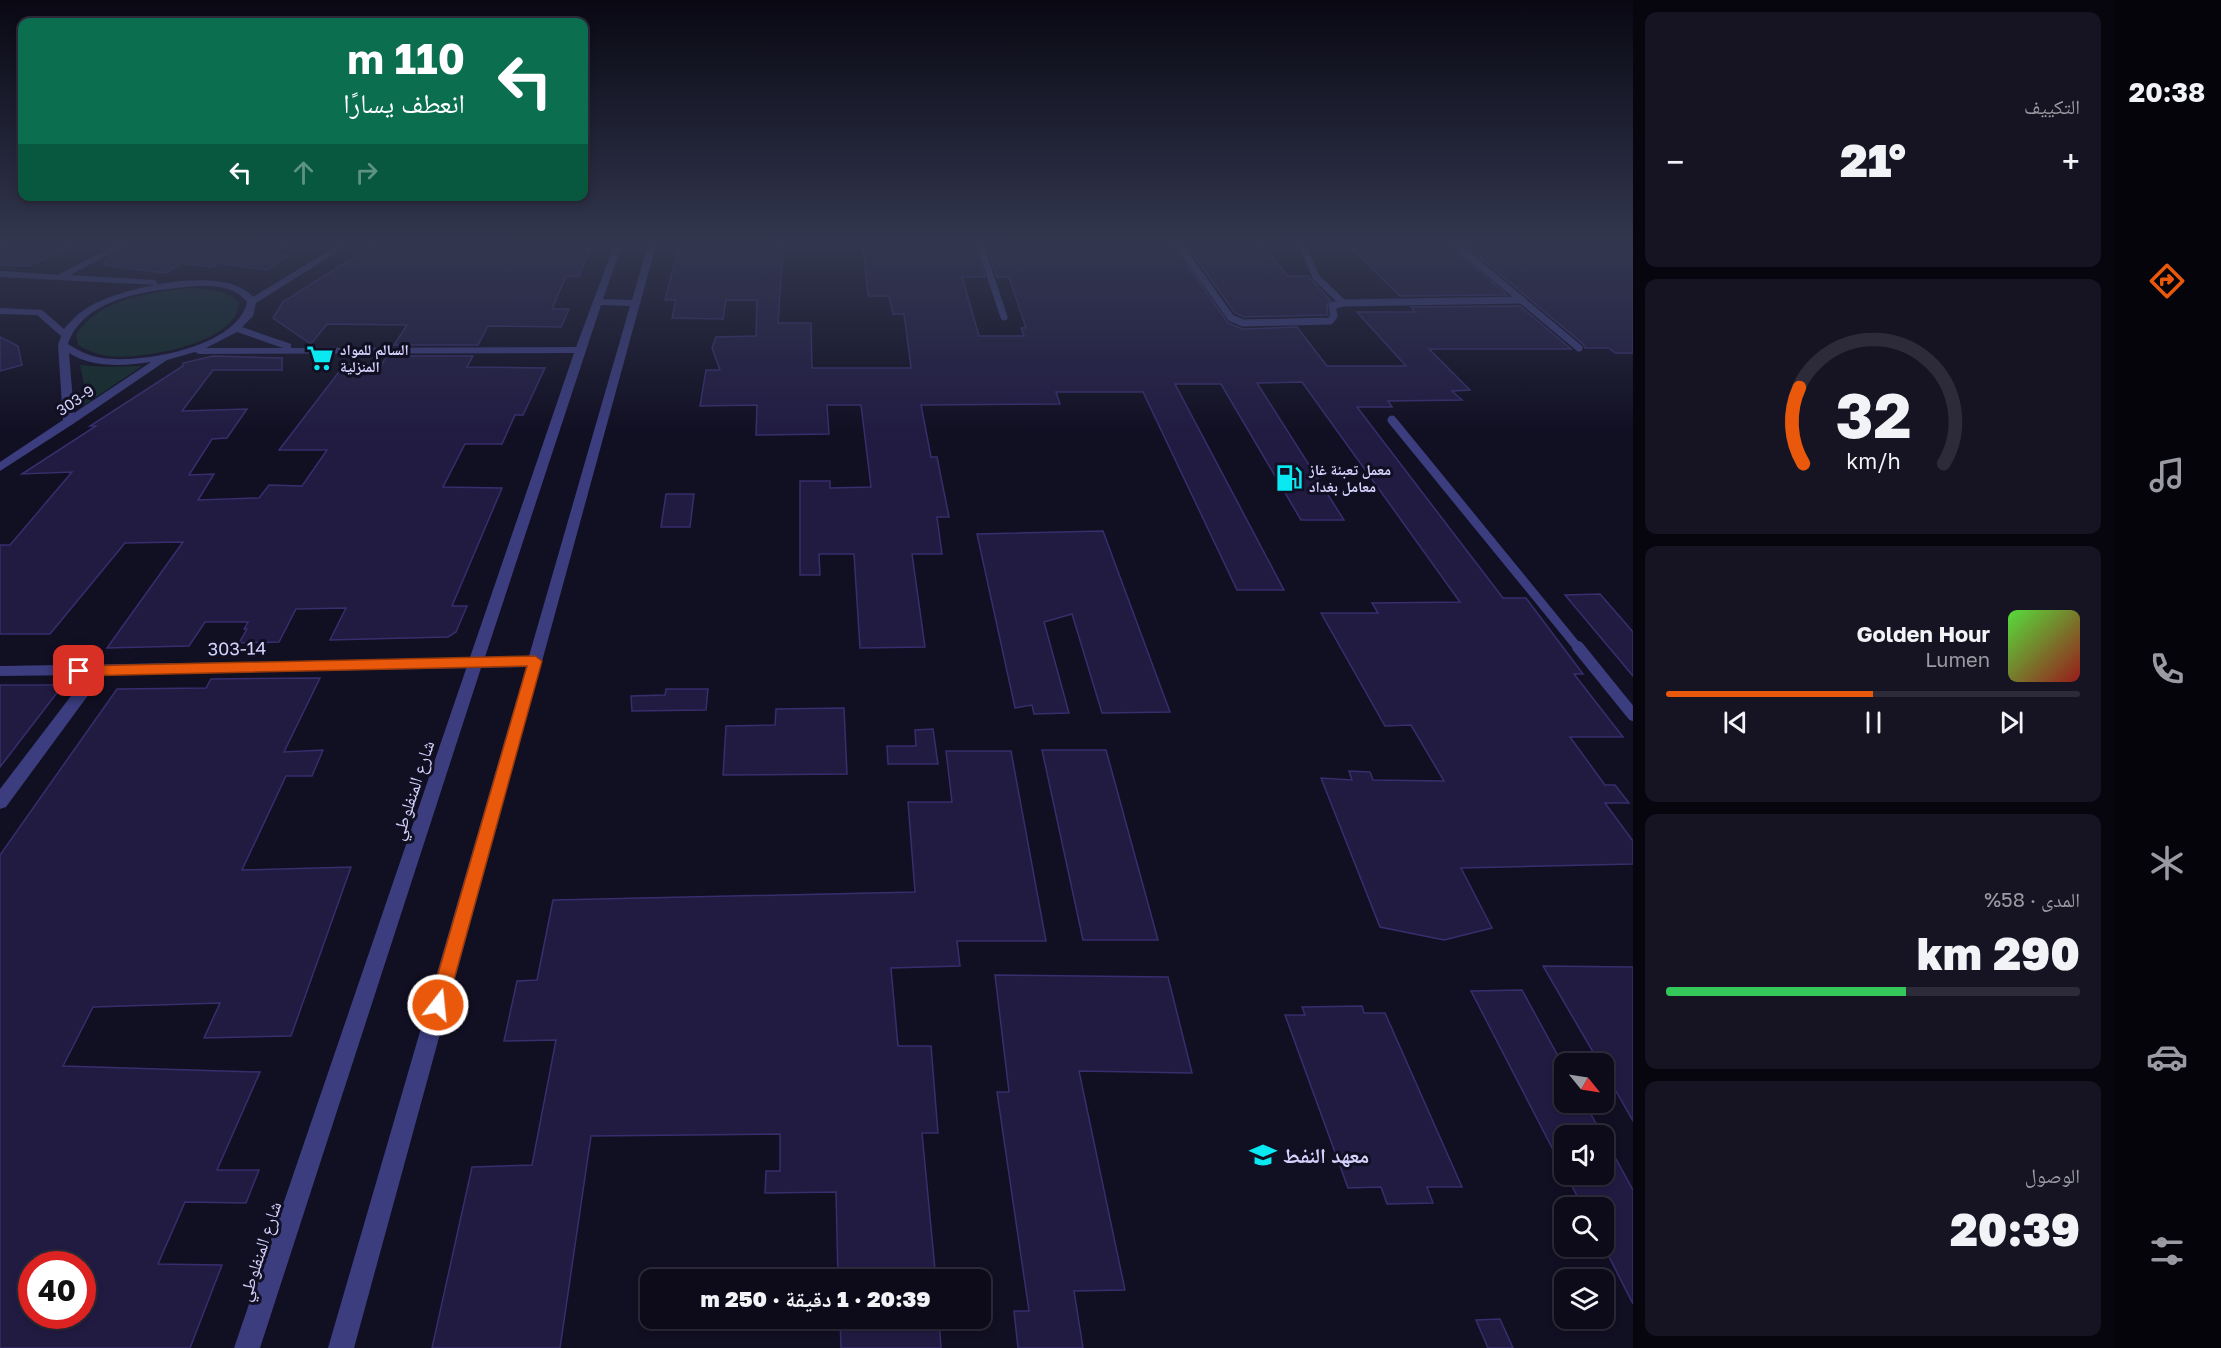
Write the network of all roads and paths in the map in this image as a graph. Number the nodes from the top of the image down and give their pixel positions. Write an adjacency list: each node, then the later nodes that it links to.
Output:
1 (95, 308): 12 (street)
2 (251, 308): 11 (street)
3 (595, 308): 15 (street, شارع المنفلوطي)
4 (635, 308): 21 (street)
5 (1001, 308): 10 (lane)
6 (1224, 308): 7 (lane)
7 (1332, 308)
8 (1531, 308): 13 (lane)
9 (0, 311): 12 (street)
10 (1004, 317)
11 (235, 328): 14 (street); 16 (street)
12 (64, 339): 17 (street); 19 (street)
13 (1579, 348)
14 (298, 350): 15 (street); 16 (street)
15 (580, 350): 22 (street, شارع المنفلوطي)
16 (187, 351): 17 (street)
17 (167, 356): 19 (street, 303-9)
18 (1392, 420): 25 (lane)
19 (69, 422): 20 (street, 303-9)
20 (0, 467)
21 (535, 661): 22 (street, 303-14); 28 (street)
22 (475, 663): 24 (street, 303-14); 27 (street, شارع المنفلوطي)
23 (0, 671): 24 (street, 303-14)
24 (98, 671): 26 (street)
25 (1633, 715)
26 (0, 802)
27 (247, 1348)
28 (341, 1348)

